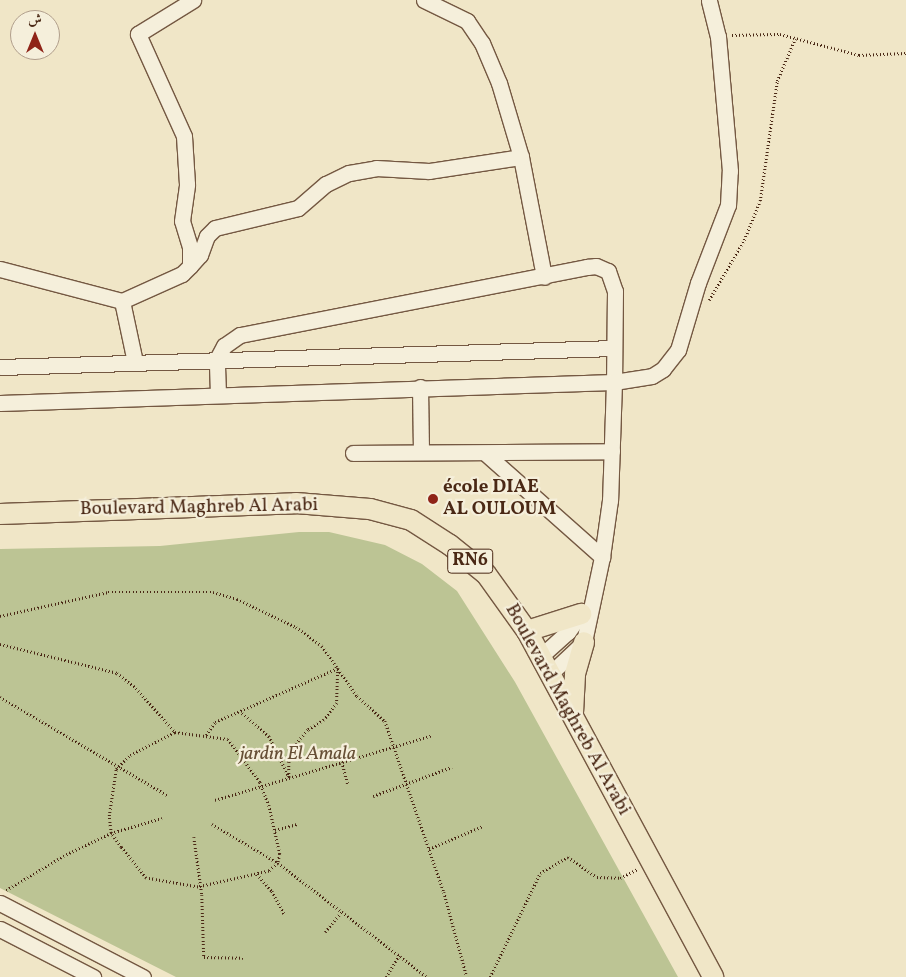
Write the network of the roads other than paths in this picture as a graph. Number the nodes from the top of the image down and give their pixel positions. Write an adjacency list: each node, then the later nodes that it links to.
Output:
1 (192, 0): 5 (street)
2 (424, 0): 4 (street)
3 (709, 0): 13 (street)
4 (521, 157): 5 (street); 7 (street)
5 (190, 266): 8 (street)
6 (0, 269): 8 (street)
7 (544, 277): 9 (street); 10 (street)
8 (122, 301): 11 (street)
9 (614, 348): 10 (street); 13 (street)
10 (217, 359): 11 (street); 15 (street)
11 (134, 362): 12 (street)
12 (0, 368)
13 (614, 382): 14 (street); 17 (street)
14 (420, 387): 15 (street); 18 (street)
15 (218, 394): 16 (street)
16 (0, 403)
17 (612, 451): 20 (street); 22 (street)
18 (421, 452): 19 (street); 20 (street)
19 (353, 453)
20 (485, 453): 22 (street)
21 (0, 514): 25 (main road, Boulevard Maghreb Al Arabi / RN6)
22 (602, 557): 23 (street)
23 (596, 590): 24 (street); 26 (street)
24 (581, 614): 25 (main road); 27 (street)
25 (527, 631): 27 (main road, Boulevard Maghreb Al Arabi / RN6)
26 (584, 642): 27 (street); 28 (main road)
27 (546, 665): 28 (main road, Boulevard Maghreb Al Arabi / RN6)
28 (572, 715): 33 (main road, Boulevard Maghreb Al Arabi / RN6)
29 (0, 903): 32 (street)
30 (0, 929): 31 (street)
31 (92, 977)
32 (143, 977)
33 (713, 977)

